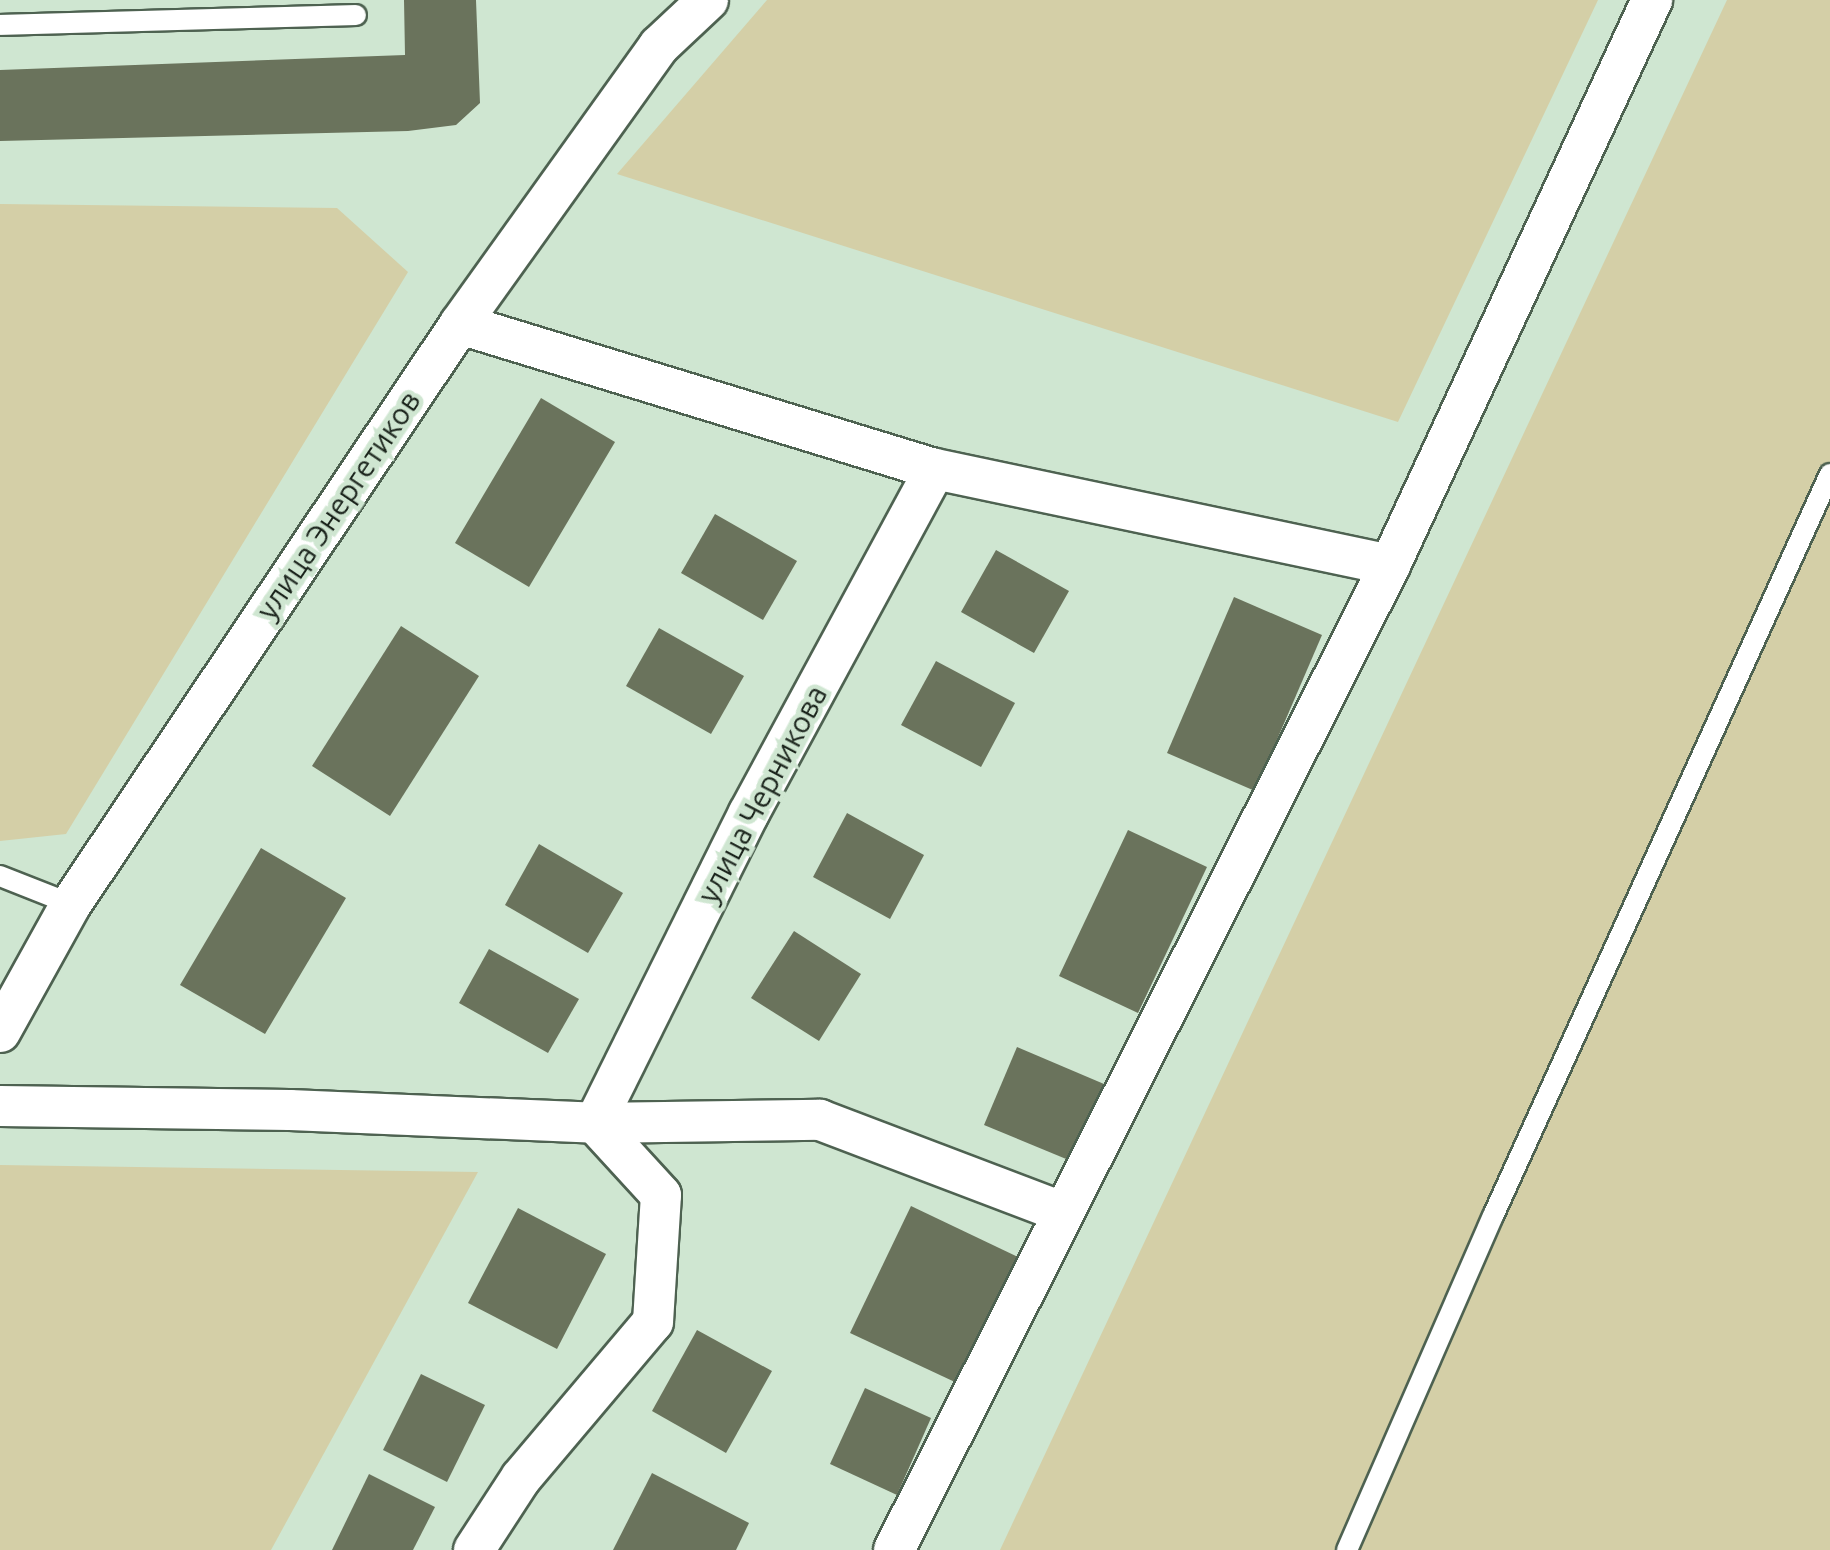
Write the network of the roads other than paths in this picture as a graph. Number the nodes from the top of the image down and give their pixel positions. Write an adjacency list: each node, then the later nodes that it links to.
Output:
1 (708, 0): 5 (street, улица Энергетиков)
2 (1652, 0): 8 (street)
3 (356, 15): 4 (lane)
4 (0, 25)
5 (460, 324): 6 (street); 10 (street, улица Энергетиков)
6 (935, 469): 8 (street); 13 (street, улица Черникова)
7 (1830, 474): 17 (lane)
8 (1390, 565): 14 (street)
9 (0, 876): 10 (lane)
10 (71, 904): 11 (street, улица Энергетиков)
11 (0, 1032)
12 (0, 1106): 13 (street)
13 (595, 1123): 14 (street); 15 (street)
14 (1062, 1212): 16 (street)
15 (474, 1550)
16 (894, 1550)
17 (1347, 1550)

